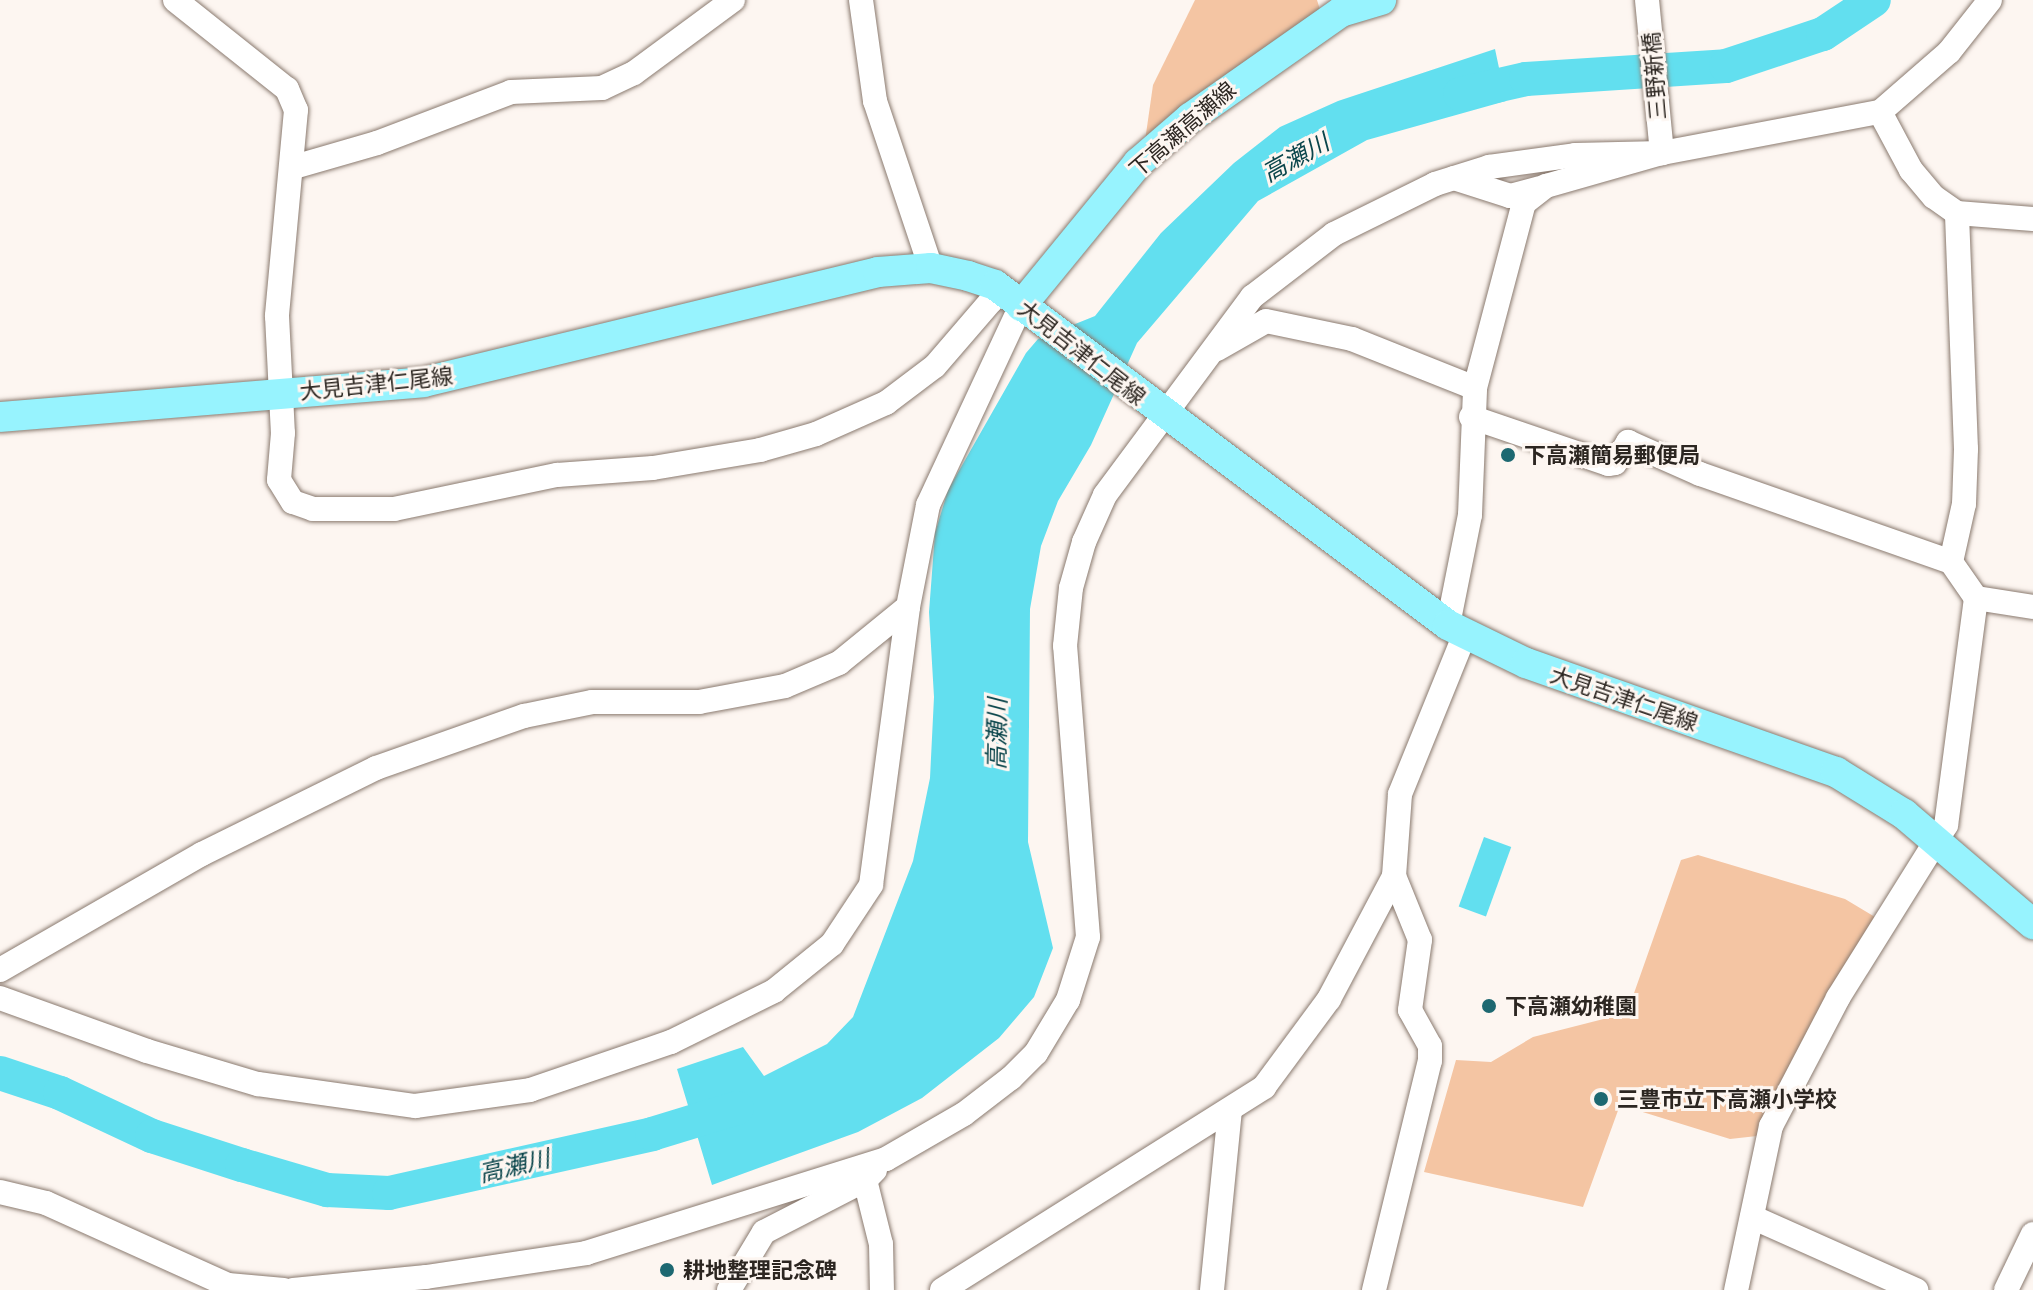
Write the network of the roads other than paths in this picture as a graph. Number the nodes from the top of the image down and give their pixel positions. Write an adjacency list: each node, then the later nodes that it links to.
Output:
1 (175, 0): 10 (street)
2 (733, 0): 10 (street)
3 (861, 0): 15 (street)
4 (1381, 0): 7 (main road, 下高瀬高瀬線)
5 (1647, 0): 9 (street, 三野新橋)
6 (1990, 0): 8 (street)
7 (1339, 6): 17 (main road, 下高瀬高瀬線)
8 (1880, 112): 9 (street); 13 (street)
9 (1662, 153): 11 (street); 12 (street)
10 (294, 167): 20 (street)
11 (1454, 178): 12 (street); 18 (street)
12 (1546, 186): 19 (street)
13 (1957, 213): 14 (street); 24 (street)
14 (2033, 219)
15 (931, 268): 16 (main road, 大見吉津仁尾線); 20 (main road, 大見吉津仁尾線)
16 (995, 285): 17 (main road, 大見吉津仁尾線); 20 (street)
17 (1021, 306): 21 (main road, 大見吉津仁尾線); 26 (street)
18 (1206, 356): 19 (street); 21 (street)
19 (1475, 388): 23 (street)
20 (279, 394): 22 (main road, 大見吉津仁尾線)
21 (1163, 415): 28 (main road, 大見吉津仁尾線); 35 (street)
22 (0, 417)
23 (1471, 417): 24 (street); 28 (street)
24 (1951, 562): 25 (street)
25 (1976, 598): 27 (street); 29 (street)
26 (908, 607): 32 (street); 33 (street)
27 (2033, 607)
28 (1456, 630): 29 (main road, 大見吉津仁尾線); 30 (street)
29 (1934, 840): 31 (main road, 大見吉津仁尾線); 38 (street)
30 (1394, 876): 34 (street); 46 (street)
31 (2033, 924)
32 (0, 970)
33 (0, 998)
34 (1230, 1111): 44 (street); 45 (street)
35 (886, 1159): 36 (street); 41 (street)
36 (865, 1180): 42 (street); 43 (street)
37 (0, 1192): 40 (street)
38 (1752, 1217): 47 (street); 48 (street)
39 (2033, 1234): 49 (street)
40 (284, 1290)
41 (293, 1290)
42 (729, 1290)
43 (882, 1290)
44 (942, 1290)
45 (1212, 1290)
46 (1374, 1290)
47 (1736, 1290)
48 (1916, 1290)
49 (2006, 1290)

